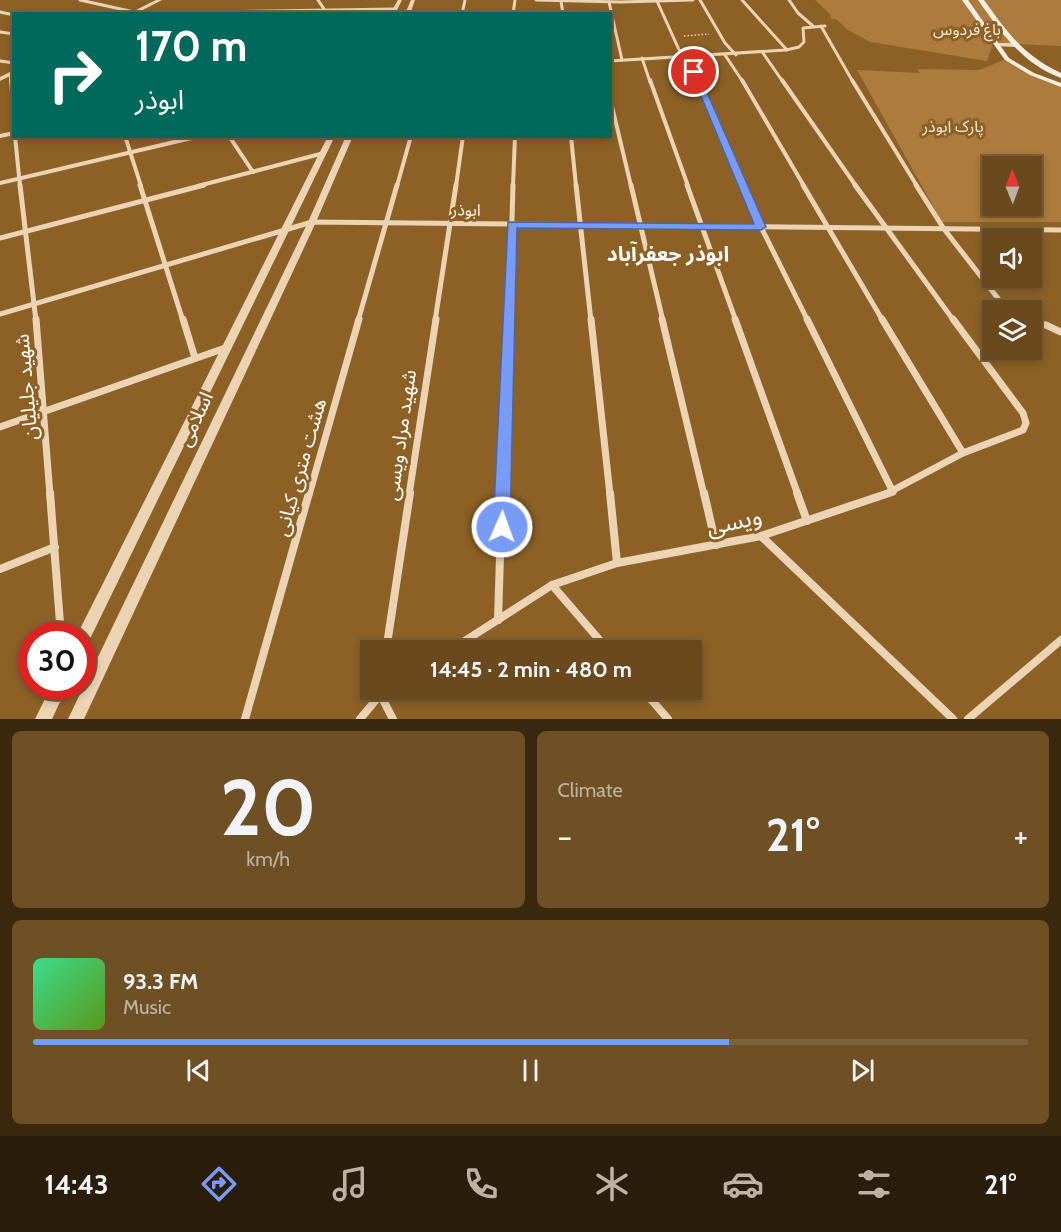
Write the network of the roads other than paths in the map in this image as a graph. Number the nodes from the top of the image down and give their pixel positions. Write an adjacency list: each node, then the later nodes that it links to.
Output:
1 (80, 0): 17 (street)
2 (160, 0): 18 (street)
3 (168, 0): 19 (street)
4 (318, 0): 20 (street)
5 (400, 0): 16 (street)
6 (536, 0): 13 (street)
7 (693, 0): 14 (street)
8 (700, 0): 30 (street)
9 (742, 0): 26 (street)
10 (789, 0): 23 (street)
11 (965, 0): 24 (main road)
12 (981, 0): 25 (main road)
13 (561, 1): 15 (street)
14 (657, 1): 15 (street); 28 (street)
15 (609, 2): 21 (street)
16 (393, 11): 20 (street)
17 (132, 12)
18 (138, 12)
19 (138, 12)
20 (325, 12)
21 (611, 12)
22 (612, 15): 32 (street)
23 (813, 26): 26 (street); 67 (street)
24 (996, 44): 25 (street); 37 (main road)
25 (1014, 45): 35 (main road)
26 (787, 50): 27 (street)
27 (763, 52): 30 (street); 66 (street)
28 (682, 54): 29 (street); 31 (street); 63 (street)
29 (725, 55): 30 (street); 65 (street)
30 (736, 55)
31 (642, 58): 32 (street); 62 (street)
32 (622, 60): 33 (street)
33 (612, 61)
34 (12, 73): 36 (street); 38 (street)
35 (1061, 76)
36 (0, 79)
37 (1061, 85)
38 (12, 91)
39 (612, 107): 61 (street)
40 (14, 138): 53 (street, شهید جلیلیان)
41 (126, 138): 50 (street)
42 (192, 138): 50 (street)
43 (231, 138): 52 (street)
44 (331, 138): 51 (street, اسلامی)
45 (349, 138): 56 (street, اسلامی)
46 (410, 138): 57 (street, هشت متری کیانی)
47 (463, 138): 58 (street, شهید مراد ویسی)
48 (515, 138): 59 (street)
49 (571, 138): 60 (street)
50 (130, 153): 53 (street); 55 (street)
51 (324, 153): 52 (street); 64 (street, اسلامی)
52 (253, 172): 55 (street)
53 (19, 179): 54 (street); 69 (street, شهید جلیلیان)
54 (0, 183)
55 (144, 200): 69 (street); 71 (street)
56 (312, 222): 57 (street, ابوذر); 64 (street, ابوذر); 102 (street, اسلامی)
57 (386, 223): 58 (street, ابوذر); 103 (street, هشت متری کیانی)
58 (448, 224): 59 (street, ابوذر); 93 (street, شهید مراد ویسی)
59 (512, 224): 60 (street, ابوذر); 90 (street)
60 (580, 225): 61 (street, ابوذر); 87 (street)
61 (640, 226): 62 (street, ابوذر); 85 (street)
62 (702, 226): 63 (street, ابوذر); 83 (street)
63 (761, 227): 65 (street, ابوذر); 82 (street)
64 (287, 228): 71 (street); 77 (street, اسلامی)
65 (827, 228): 66 (street, ابوذر); 81 (street)
66 (885, 228): 67 (street, ابوذر); 81 (street, ویسی)
67 (944, 229): 68 (street, ابوذر); 72 (street)
68 (1061, 230)
69 (24, 232): 70 (street); 73 (street, شهید جلیلیان)
70 (0, 238)
71 (167, 264): 73 (street); 78 (street)
72 (999, 300)
73 (35, 304): 74 (street); 79 (street, شهید جلیلیان)
74 (0, 314)
75 (1042, 325): 76 (street)
76 (1061, 332)
77 (228, 347): 78 (street); 92 (street, اسلامی)
78 (195, 358): 79 (street)
79 (45, 412): 80 (street); 86 (street, شهید جلیلیان)
80 (0, 427)
81 (963, 453): 82 (street, ویسی)
82 (893, 492): 83 (street, ویسی)
83 (807, 521): 84 (street, ویسی)
84 (761, 536): 85 (street, ویسی); 107 (street)
85 (716, 545): 87 (street, ویسی)
86 (55, 547): 88 (street); 91 (street, شهید جلیلیان)
87 (617, 563): 89 (street, ویسی)
88 (0, 568)
89 (552, 585): 90 (street, ویسی); 95 (street)
90 (498, 620): 94 (street, ویسی)
91 (60, 622)
92 (91, 622)
93 (388, 640)
94 (466, 640)
95 (600, 640)
96 (1061, 640): 108 (street)
97 (52, 700): 101 (street)
98 (376, 700): 104 (street)
99 (386, 700): 105 (street)
100 (652, 700): 106 (street)
101 (43, 719)
102 (76, 719)
103 (245, 719)
104 (360, 719)
105 (393, 719)
106 (668, 719)
107 (953, 719)
108 (968, 719)

